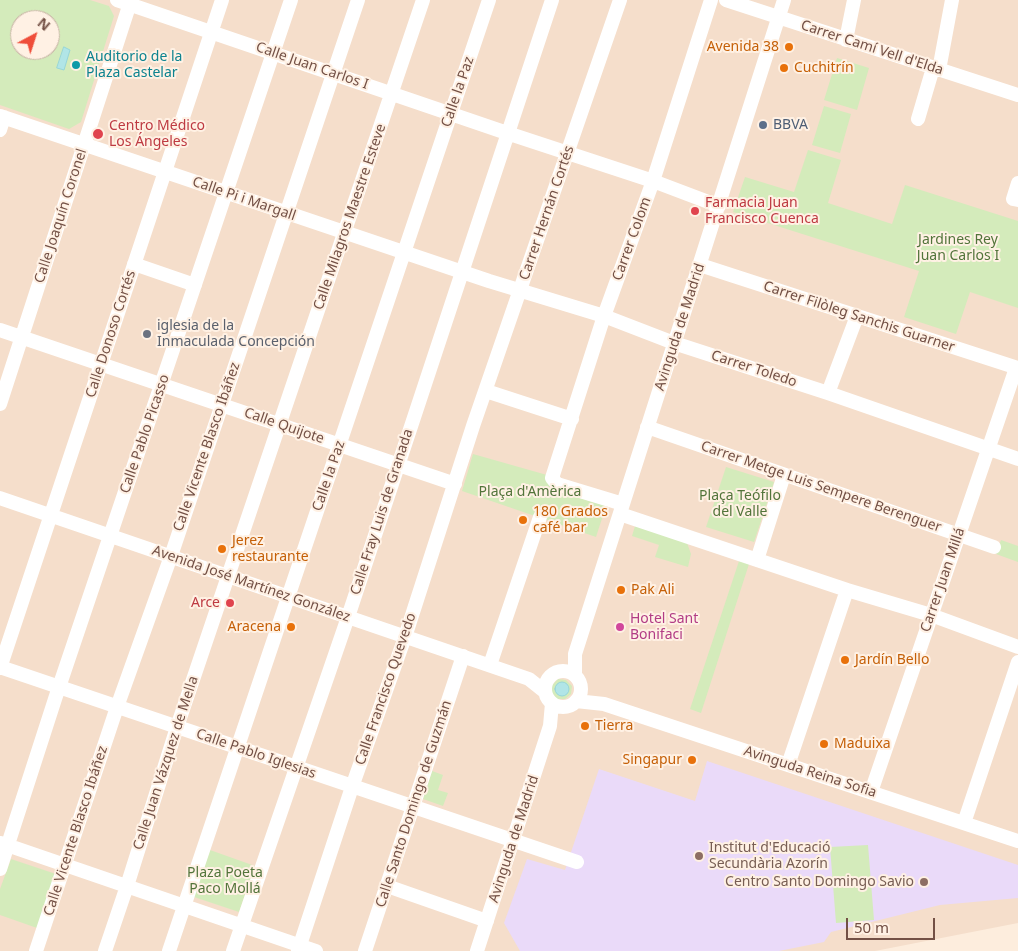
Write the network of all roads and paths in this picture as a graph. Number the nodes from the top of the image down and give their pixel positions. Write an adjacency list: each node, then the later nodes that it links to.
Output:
1 (222, 0): 15 (street, Calle Donoso Cortés)
2 (292, 0): 17 (street, Calle Pablo Picasso)
3 (358, 0): 19 (street, Calle Vicente Blasco Ibáñez)
4 (423, 0): 20 (street, Calle Milagros Maestre Esteve)
5 (489, 0): 22 (street, Calle la Paz)
6 (552, 0): 25 (street, Calle Fray Luis de Granada)
7 (620, 0): 27 (street, Carrer Hernán Cortés)
8 (711, 0): 29 (street, Carrer Colom)
9 (726, 0): 14 (street, Carrer Camí Vell d'Elda)
10 (784, 0): 14 (street, Avinguda de Madrid)
11 (854, 0): 16 (street)
12 (952, 0): 18 (street)
13 (126, 1): 15 (street, Calle Juan Carlos I); 26 (street, Calle Joaquín Coronel)
14 (779, 18): 16 (street, Carrer Camí Vell d'Elda); 33 (street, Avinguda de Madrid)
15 (212, 32): 17 (street, Calle Juan Carlos I); 28 (street, Calle Donoso Cortés)
16 (846, 40): 18 (street, Carrer Camí Vell d'Elda)
17 (274, 53): 19 (street, Calle Juan Carlos I); 31 (street, Calle Pablo Picasso)
18 (936, 69): 21 (street, Carrer Camí Vell d'Elda); 23 (street)
19 (333, 73): 20 (street, Calle Juan Carlos I); 34 (street, Calle Vicente Blasco Ibáñez)
20 (392, 93): 22 (street, Calle Juan Carlos I); 35 (street, Calle Milagros Maestre Esteve)
21 (1018, 95)
22 (451, 114): 25 (street, Calle Juan Carlos I); 36 (street, Calle la Paz)
23 (918, 119)
24 (1, 121): 26 (street, Calle Pi i Margall)
25 (507, 133): 27 (street, Calle Juan Carlos I); 39 (street, Calle Fray Luis de Granada)
26 (84, 144): 28 (street, Calle Pi i Margall); 46 (street, Calle Joaquín Coronel)
27 (567, 153): 29 (street, Calle Juan Carlos I); 42 (street, Carrer Hernán Cortés)
28 (165, 172): 31 (street, Calle Pi i Margall); 37 (street, Calle Donoso Cortés)
29 (653, 181): 33 (street, Calle Juan Carlos I); 43 (street, Carrer Colom)
30 (1018, 183): 32 (street)
31 (227, 193): 34 (street, Calle Pi i Margall); 41 (street, Calle Pablo Picasso)
32 (1016, 199)
33 (719, 206): 38 (street, Avinguda de Madrid)
34 (286, 213): 35 (street, Calle Pi i Margall); 54 (street, Calle Vicente Blasco Ibáñez)
35 (344, 232): 36 (street, Calle Pi i Margall); 56 (street, Calle Milagros Maestre Esteve)
36 (404, 253): 39 (street, Calle Pi i Margall); 59 (street, Calle la Paz)
37 (134, 264): 41 (street); 48 (street, Calle Donoso Cortés)
38 (700, 265): 44 (street, Carrer Filòleg Sanchis Guarner); 47 (street, Avinguda de Madrid)
39 (462, 272): 40 (street, Calle Pi i Margall); 62 (street, Calle Fray Luis de Granada)
40 (489, 282): 42 (street, Carrer Toledo)
41 (196, 285): 50 (street, Calle Pablo Picasso)
42 (520, 291): 43 (street, Carrer Toledo); 51 (street, Carrer Hernán Cortés)
43 (604, 316): 47 (street, Carrer Toledo); 55 (street, Carrer Colom)
44 (857, 316): 49 (street, Carrer Filòleg Sanchis Guarner); 52 (street)
45 (0, 330): 46 (street, Calle Quijote)
46 (22, 338): 48 (street, Calle Quijote); 53 (street, Calle Joaquín Coronel)
47 (674, 343): 52 (street, Carrer Toledo); 58 (street, Avinguda de Madrid)
48 (101, 364): 50 (street, Calle Quijote); 67 (street, Calle Donoso Cortés)
49 (1017, 368): 60 (street, Carrer Juan Millá)
50 (162, 385): 54 (street, Calle Quijote); 70 (street, Calle Pablo Picasso)
51 (486, 391): 55 (street); 57 (street, Carrer Hernán Cortés)
52 (828, 393): 60 (street, Carrer Toledo)
53 (0, 404)
54 (222, 405): 56 (street, Calle Quijote); 72 (street, Calle Vicente Blasco Ibáñez)
55 (572, 419): 66 (street, Carrer Colom)
56 (279, 424): 59 (street, Calle Quijote); 74 (street, Calle Milagros Maestre Esteve)
57 (474, 426): 64 (street, Calle Francisco Quevedo)
58 (648, 428): 63 (street, Carrer Metge Luis Sempere Berenguer); 66 (street, Avinguda de Madrid)
59 (340, 445): 62 (street, Calle Quijote); 76 (street, Calle la Paz)
60 (988, 449): 61 (street, Carrer Toledo); 69 (street, Carrer Juan Millá)
61 (1018, 460)
62 (398, 465): 64 (street, Calle Quijote); 78 (street, Calle Fray Luis de Granada)
63 (784, 475): 69 (street, Carrer Metge Luis Sempere Berenguer); 73 (street)
64 (455, 484): 79 (street, Calle Francisco Quevedo)
65 (0, 498): 67 (street, Avenida José Martínez González)
66 (621, 509): 73 (street); 81 (street, Avinguda de Madrid)
67 (51, 515): 70 (street, Avenida José Martínez González); 84 (street, Calle Donoso Cortés)
68 (540, 518): 85 (street)
69 (958, 535): 71 (street, Carrer Metge Luis Sempere Berenguer); 77 (street, Carrer Juan Millá)
70 (111, 536): 72 (street, Avenida José Martínez González); 90 (street, Calle Pablo Picasso)
71 (994, 547)
72 (171, 556): 74 (street, Avenida José Martínez González); 94 (street, Calle Vicente Blasco Ibáñez)
73 (757, 560): 75 (street)
74 (228, 576): 76 (street, Avenida José Martínez González); 95 (street, Calle Juan Vázquez de Mella)
75 (847, 590): 77 (street); 97 (street)
76 (288, 596): 78 (street, Avenida José Martínez González); 96 (street, Calle la Paz)
77 (931, 615): 80 (street); 100 (street, Carrer Juan Millá)
78 (348, 617): 79 (street, Avenida José Martínez González); 98 (street, Calle Fray Luis de Granada)
79 (405, 636): 82 (street, Avenida José Martínez González); 99 (street, Calle Francisco Quevedo)
80 (1018, 647)
81 (575, 654): 86 (street, Avinguda de Madrid); 87 (street, Avinguda de Madrid)
82 (463, 656): 85 (street, Avenida José Martínez González); 101 (street, Calle Santo Domingo de Guzmán)
83 (1018, 662): 102 (street)
84 (0, 668): 90 (street, Calle Pablo Iglesias)
85 (496, 668): 89 (street)
86 (561, 670): 87 (street); 88 (street)
87 (575, 675): 91 (street)
88 (548, 677): 89 (street); 92 (street)
89 (529, 679): 92 (street)
90 (59, 688): 94 (street, Calle Pablo Iglesias); 105 (street, Calle Pablo Picasso)
91 (581, 688): 92 (street); 93 (street, Avinguda Reina Sofia)
92 (559, 701): 93 (street, Avinguda Reina Sofia); 104 (street, Avinguda de Madrid)
93 (602, 703): 97 (street, Avinguda Reina Sofia)
94 (117, 707): 95 (street, Calle Pablo Iglesias); 107 (street, Calle Vicente Blasco Ibáñez)
95 (177, 727): 96 (street, Calle Pablo Iglesias); 109 (street, Calle Juan Vázquez de Mella)
96 (238, 748): 98 (street, Calle Pablo Iglesias); 111 (street, Calle la Paz)
97 (788, 765): 100 (street, Avinguda Reina Sofia)
98 (295, 768): 99 (street, Calle Pablo Iglesias); 113 (street, Calle Fray Luis de Granada)
99 (352, 787): 101 (street, Calle Pablo Iglesias); 114 (street, Calle Francisco Quevedo)
100 (871, 792): 102 (street, Avinguda Reina Sofia)
101 (413, 808): 104 (street, Calle Pablo Iglesias); 110 (street, Calle Santo Domingo de Guzmán)
102 (964, 823): 103 (street, Avinguda Reina Sofia)
103 (1018, 841)
104 (512, 842): 106 (street, Calle Pablo Iglesias); 112 (street, Avinguda de Madrid)
105 (4, 844): 107 (street); 108 (street, Calle Pablo Picasso)
106 (576, 862)
107 (65, 865): 109 (street); 115 (street, Calle Vicente Blasco Ibáñez)
108 (0, 869)
109 (127, 886): 111 (street); 116 (street, Calle Juan Vázquez de Mella)
110 (387, 886): 112 (street); 120 (street, Calle Santo Domingo de Guzmán)
111 (184, 906): 113 (street); 117 (street, Calle la Paz)
112 (487, 921): 121 (street, Avinguda de Madrid)
113 (242, 926): 114 (street); 118 (street, Calle Fray Luis de Granada)
114 (299, 948): 119 (street)
115 (36, 951)
116 (105, 951)
117 (169, 951)
118 (233, 951)
119 (316, 951)
120 (365, 951)
121 (477, 951)

